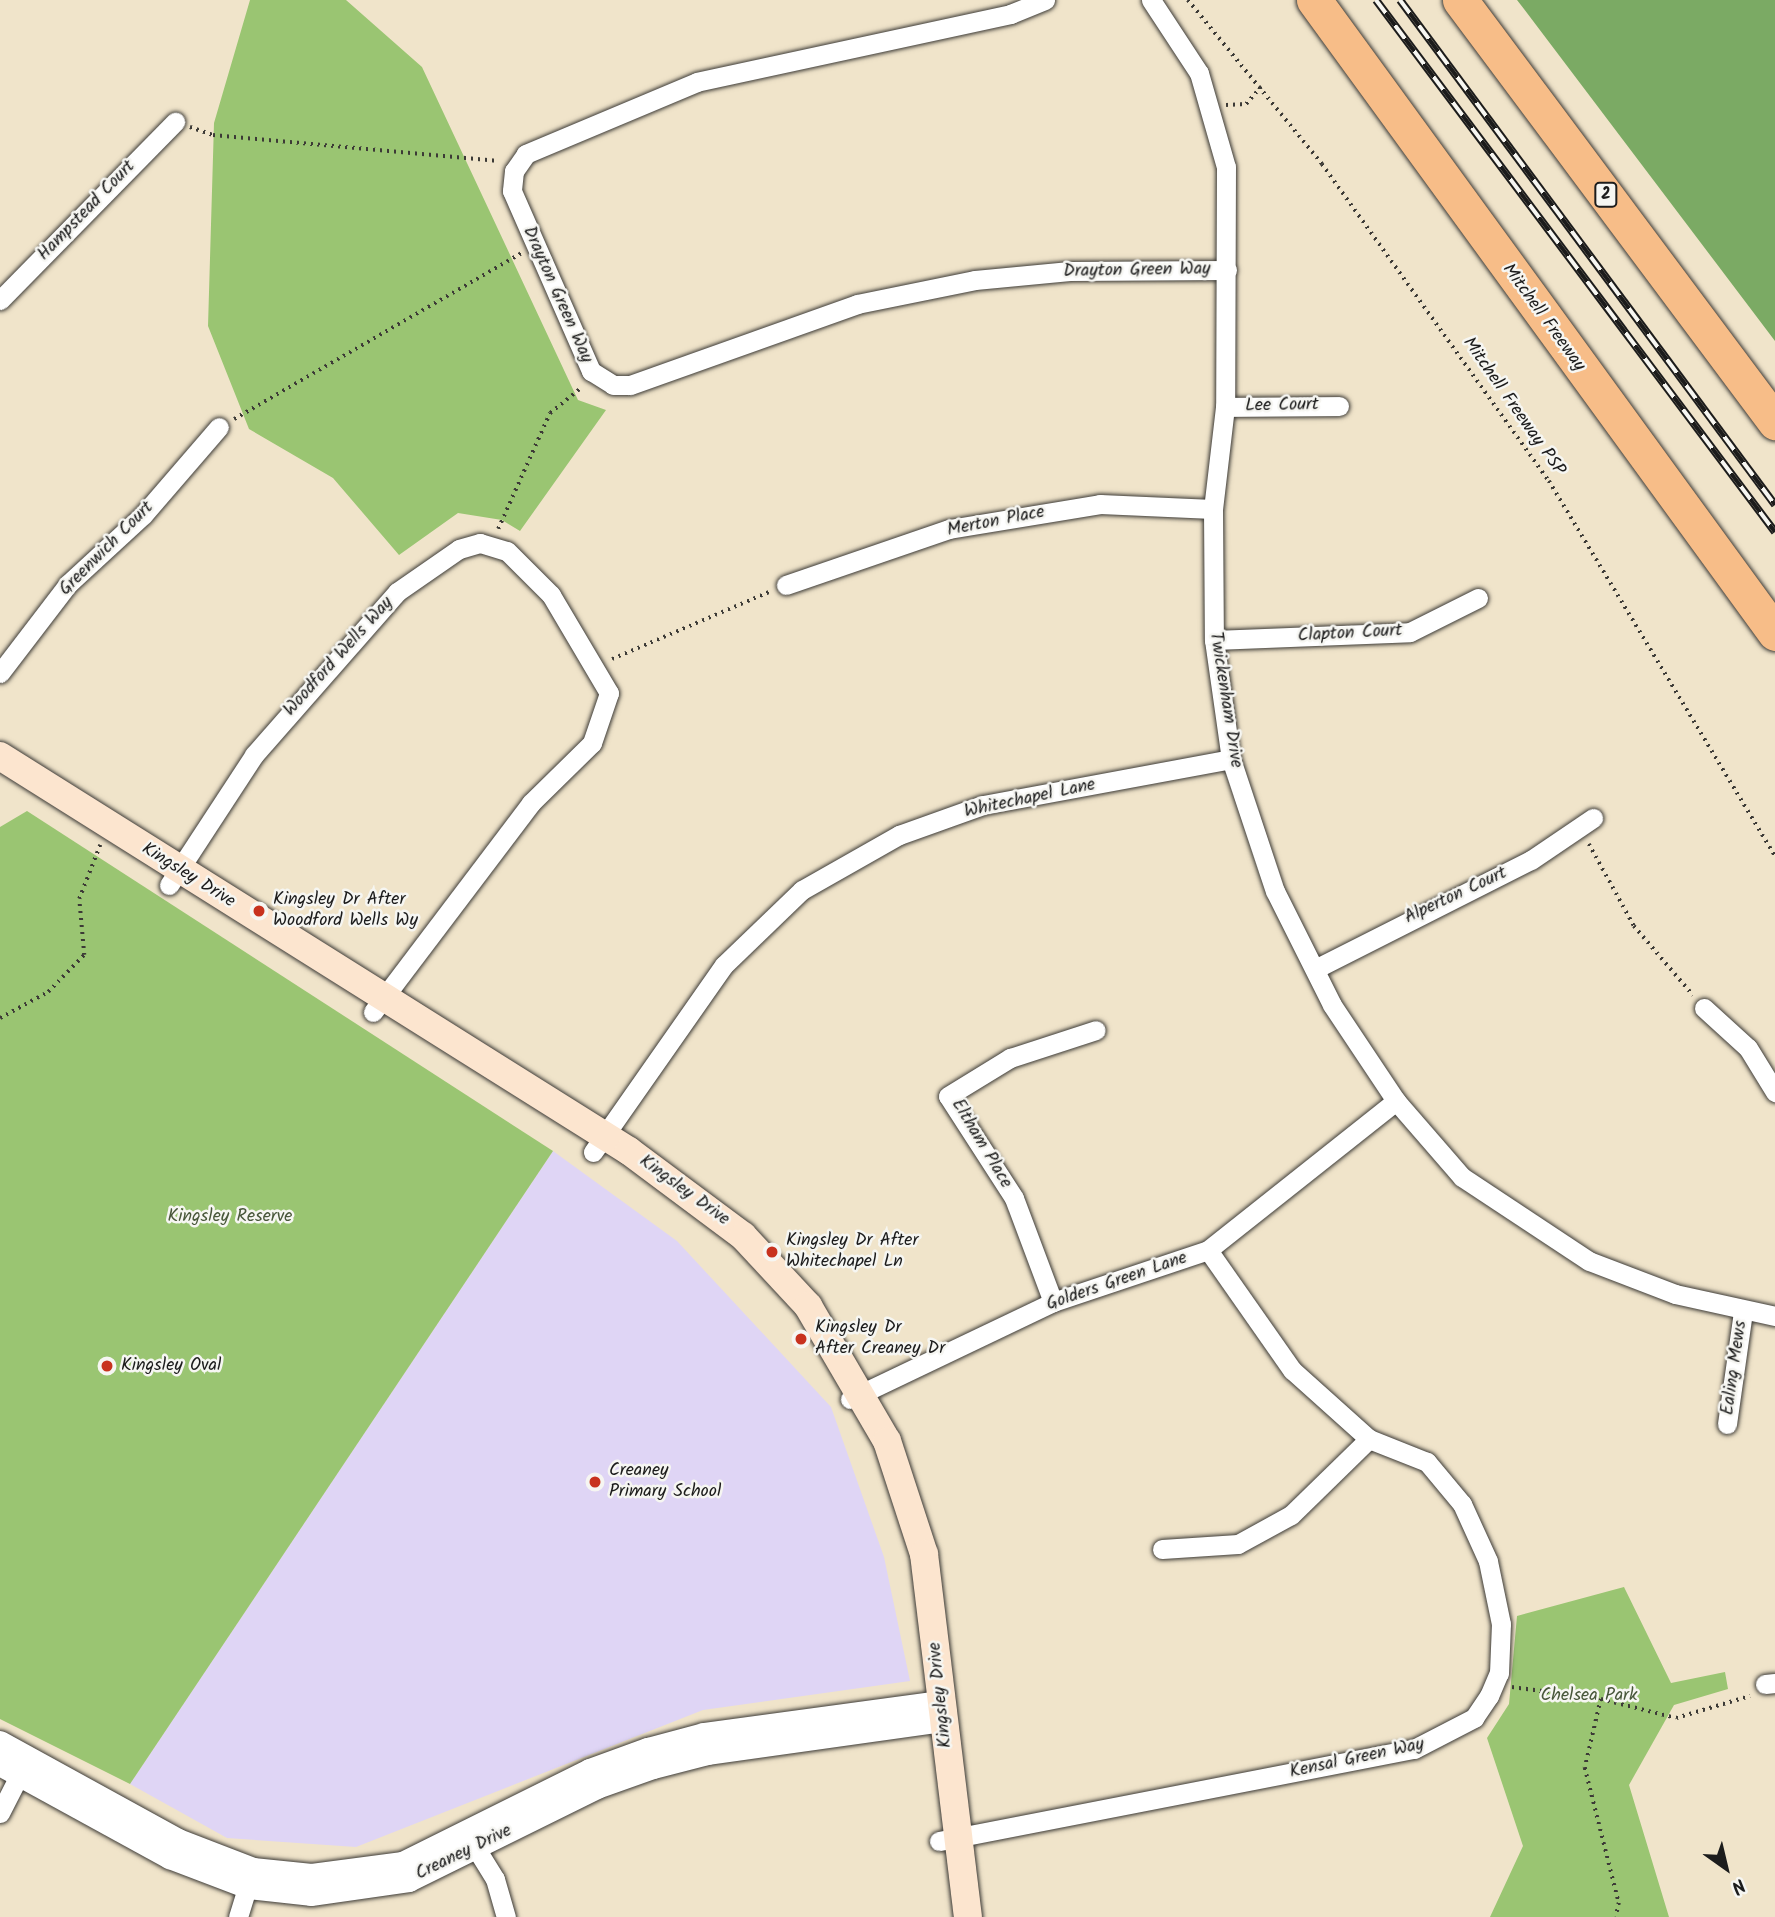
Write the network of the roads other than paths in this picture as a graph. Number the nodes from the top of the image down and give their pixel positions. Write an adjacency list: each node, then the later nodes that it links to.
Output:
1 (1045, 0): 6 (street, Drayton Green Way)
2 (1151, 0): 6 (street, Twickenham Drive)
3 (1314, 0): 15 (highway, Mitchell Freeway)
4 (1460, 0): 10 (highway, 2)
5 (174, 122): 7 (street, Hampstead Court)
6 (1227, 270): 9 (street, Twickenham Drive)
7 (0, 300)
8 (1339, 406): 9 (street, Lee Court)
9 (1226, 407): 12 (street, Twickenham Drive)
10 (1775, 422)
11 (219, 427): 17 (street, Greenwich Court)
12 (1213, 509): 13 (street, Merton Place); 16 (street, Twickenham Drive)
13 (786, 585)
14 (1478, 598): 16 (street, Clapton Court)
15 (1775, 633)
16 (1214, 640): 19 (street, Twickenham Drive)
17 (0, 673)
18 (0, 755): 22 (main road, Kingsley Drive)
19 (1231, 759): 23 (street, Twickenham Drive); 29 (street, Whitechapel Lane)
20 (0, 775): 22 (main road, Kingsley Drive)
21 (1586, 822): 23 (street, Alperton Court)
22 (173, 876): 24 (main road, Kingsley Drive); 24 (street, Woodford Wells Way)
23 (1315, 969): 28 (street, Twickenham Drive)
24 (378, 1005): 29 (main road, Kingsley Drive)
25 (1704, 1008): 27 (street)
26 (1096, 1030): 31 (street, Eltham Place)
27 (1775, 1092)
28 (1396, 1101): 30 (street, Golders Green Lane); 32 (street, Twickenham Drive)
29 (598, 1144): 34 (main road, Kingsley Drive)
30 (1208, 1250): 31 (street, Golders Green Lane); 36 (street, Kensal Green Way)
31 (1053, 1302): 34 (street, Golders Green Lane)
32 (1743, 1311): 33 (street, Twickenham Drive); 35 (street, Ealing Mews)
33 (1775, 1316)
34 (857, 1396): 38 (main road, Kingsley Drive)
35 (1727, 1424)
36 (1369, 1439): 37 (street); 42 (street, Kensal Green Way)
37 (1162, 1549)
38 (933, 1713): 42 (main road, Kingsley Drive); 43 (street, Creaney Drive)
39 (0, 1743): 40 (street, Creaney Drive)
40 (16, 1766): 41 (street); 44 (street, Creaney Drive)
41 (0, 1813)
42 (948, 1840): 47 (main road, Kingsley Drive); 48 (main road, Kingsley Drive)
43 (471, 1841): 44 (street, Creaney Drive); 46 (street)
44 (251, 1878): 45 (street)
45 (238, 1917)
46 (506, 1917)
47 (951, 1917)
48 (968, 1917)

